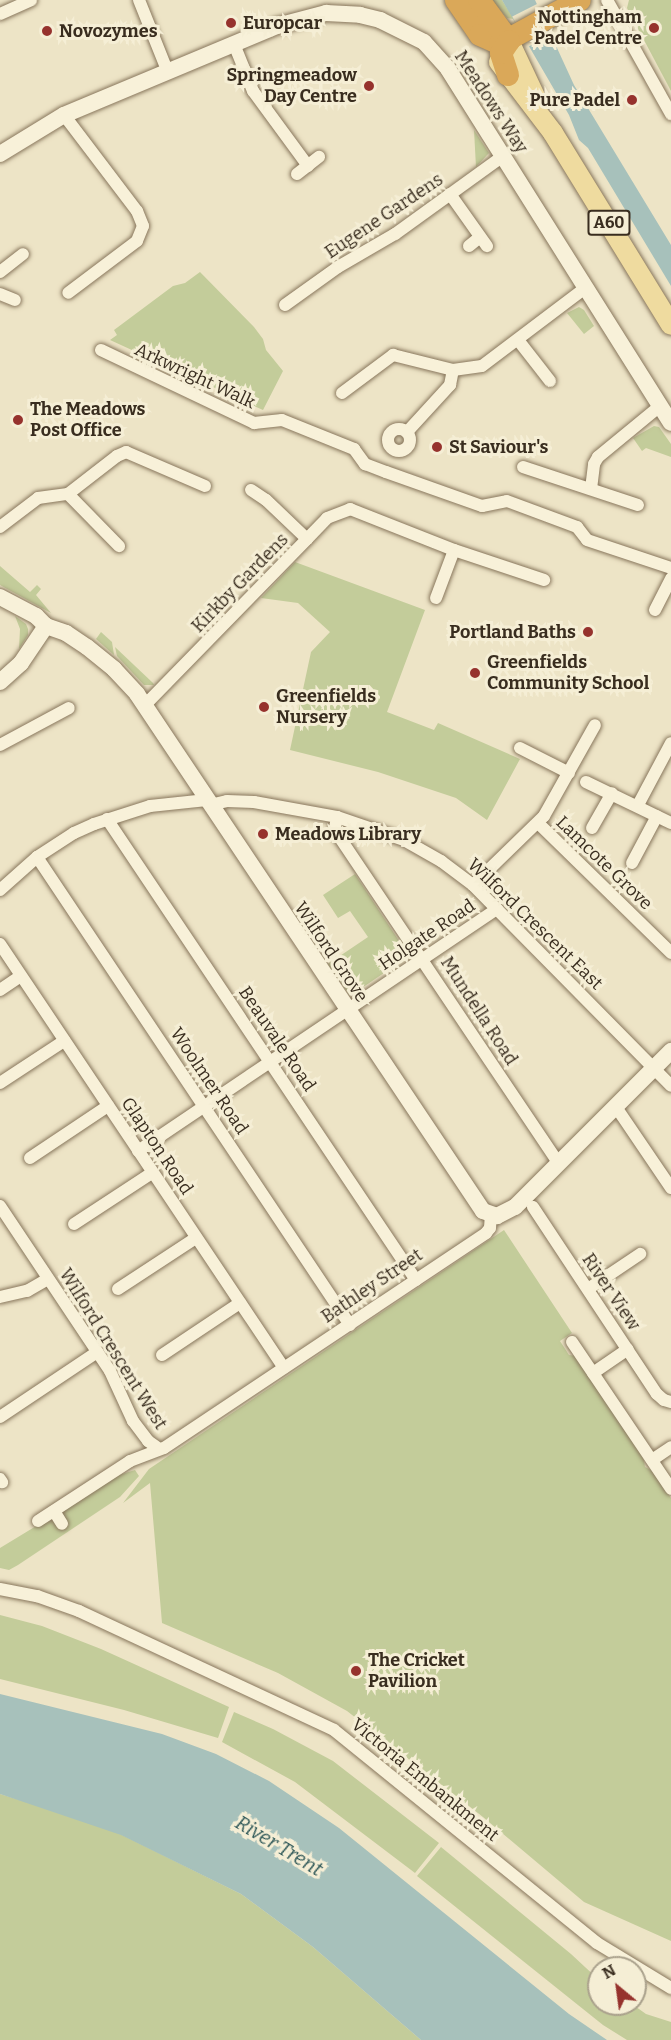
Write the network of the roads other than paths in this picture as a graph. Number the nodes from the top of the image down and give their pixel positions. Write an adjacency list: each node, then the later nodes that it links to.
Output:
1 (31, 0): 7 (street)
2 (139, 0): 11 (street)
3 (456, 0): 9 (highway, A60)
4 (479, 0): 8 (highway, A60)
5 (580, 0): 8 (highway)
6 (608, 0): 13 (street)
7 (0, 14)
8 (513, 37): 9 (highway); 12 (highway); 15 (main road, A60)
9 (483, 38): 12 (main road, A60)
10 (234, 44): 11 (street, Meadows Way); 17 (street, Meadows Way); 19 (street)
11 (168, 70): 14 (street, Meadows Way)
12 (508, 75): 15 (main road, A60)
13 (671, 114)
14 (64, 115): 16 (street, Meadows Way); 26 (street)
15 (546, 122): 30 (main road, A60)
16 (0, 154)
17 (502, 156): 21 (street, Eugene Gardens); 27 (street, Meadows Way)
18 (319, 158): 19 (street)
19 (308, 166): 20 (street)
20 (297, 174)
21 (450, 194): 22 (street); 29 (street, Eugene Gardens)
22 (469, 246)
23 (23, 254): 25 (street)
24 (76, 269): 26 (street)
25 (0, 272)
26 (84, 280): 28 (street)
27 (585, 288): 31 (street); 38 (street, Meadows Way)
28 (68, 293)
29 (285, 305)
30 (671, 325)
31 (518, 340): 33 (street); 35 (street)
32 (100, 350): 51 (street, Arkwright Walk)
33 (453, 370): 36 (street); 40 (street)
34 (344, 374): 36 (street)
35 (550, 381)
36 (352, 384): 37 (street)
37 (342, 393)
38 (660, 406): 39 (street, Meadows Way); 43 (street)
39 (671, 423)
40 (407, 432)
41 (523, 467): 43 (street)
42 (205, 486): 45 (street)
43 (591, 489): 46 (street)
44 (251, 490): 48 (street, Kirkby Gardens)
45 (68, 494): 47 (street); 49 (street)
46 (638, 505)
47 (0, 527)
48 (307, 539): 50 (street); 59 (street, Kirkby Gardens)
49 (119, 546)
50 (454, 550): 53 (street); 55 (street)
51 (671, 568)
52 (671, 578): 56 (street)
53 (544, 580)
54 (0, 597): 57 (street, Wilford Grove)
55 (436, 598)
56 (655, 610)
57 (46, 626): 58 (street); 59 (street, Wilford Grove)
58 (0, 682)
59 (145, 705): 68 (street, Wilford Grove)
60 (69, 708): 63 (street)
61 (595, 725): 65 (street)
62 (671, 743): 69 (street)
63 (0, 745)
64 (520, 748): 65 (street)
65 (569, 773): 73 (street)
66 (586, 782): 67 (street)
67 (612, 793): 69 (street); 75 (street)
68 (209, 802): 71 (street, Wilford Crescent East); 72 (street); 86 (street, Wilford Grove)
69 (638, 806): 70 (street)
70 (657, 816): 74 (street); 77 (street)
71 (337, 818): 78 (street, Wilford Crescent East); 83 (street, Mundella Road)
72 (107, 819): 76 (street); 89 (street, Beauvale Road)
73 (538, 823): 78 (street); 82 (street, Lamcote Grove)
74 (671, 823)
75 (592, 828)
76 (37, 857): 79 (street); 93 (street, Woolmer Road)
77 (632, 863)
78 (473, 885): 80 (street, Wilford Crescent East)
79 (0, 890)
80 (497, 909): 83 (street, Holgate Road); 90 (street, Wilford Crescent East)
81 (0, 944): 84 (street, Glapton Road)
82 (671, 953)
83 (423, 959): 86 (street, Holgate Road); 98 (street, Mundella Road)
84 (21, 976): 85 (street); 87 (street, Glapton Road)
85 (0, 990)
86 (346, 1010): 89 (street, Holgate Road); 103 (street, Wilford Grove)
87 (64, 1041): 91 (street); 94 (street, Glapton Road)
88 (671, 1051): 90 (street)
89 (271, 1061): 93 (street, Holgate Road); 108 (street, Beauvale Road)
90 (655, 1068): 92 (street, Wilford Crescent East); 95 (street)
91 (0, 1083)
92 (671, 1086)
93 (203, 1105): 96 (street, Holgate Road); 113 (street, Woolmer Road)
94 (108, 1106): 96 (street, Glapton Road); 97 (street)
95 (616, 1107): 98 (street); 100 (street)
96 (138, 1151): 99 (street, Glapton Road)
97 (30, 1158)
98 (559, 1164): 103 (street)
99 (152, 1173): 104 (street); 105 (street, Glapton Road)
100 (671, 1188)
101 (0, 1206): 107 (street, Wilford Crescent West)
102 (533, 1208): 110 (street, River View)
103 (491, 1215): 108 (street, Bathley Street)
104 (74, 1224)
105 (196, 1238): 109 (street); 112 (street, Glapton Road)
106 (640, 1254): 110 (street)
107 (48, 1279): 111 (street); 116 (street, Wilford Crescent West)
108 (416, 1280): 113 (street, Bathley Street)
109 (118, 1289)
110 (588, 1289): 115 (street, River View)
111 (0, 1297)
112 (240, 1303): 117 (street); 118 (street, Glapton Road)
113 (350, 1325): 118 (street, Bathley Street)
114 (572, 1342): 119 (street)
115 (628, 1349): 119 (street, River View); 120 (street, River View)
116 (97, 1352): 121 (street); 122 (street, Wilford Crescent West)
117 (162, 1355)
118 (284, 1368): 122 (street, Bathley Street)
119 (593, 1373): 124 (street)
120 (671, 1402)
121 (0, 1417)
122 (158, 1448): 126 (street, Bathley Street)
123 (671, 1448): 124 (street)
124 (652, 1460): 125 (street)
125 (671, 1489)
126 (54, 1511): 127 (street, Bathley Street); 128 (street)
127 (38, 1521)
128 (62, 1524)
129 (0, 1589): 130 (street, Victoria Embankment)
130 (671, 1988)

